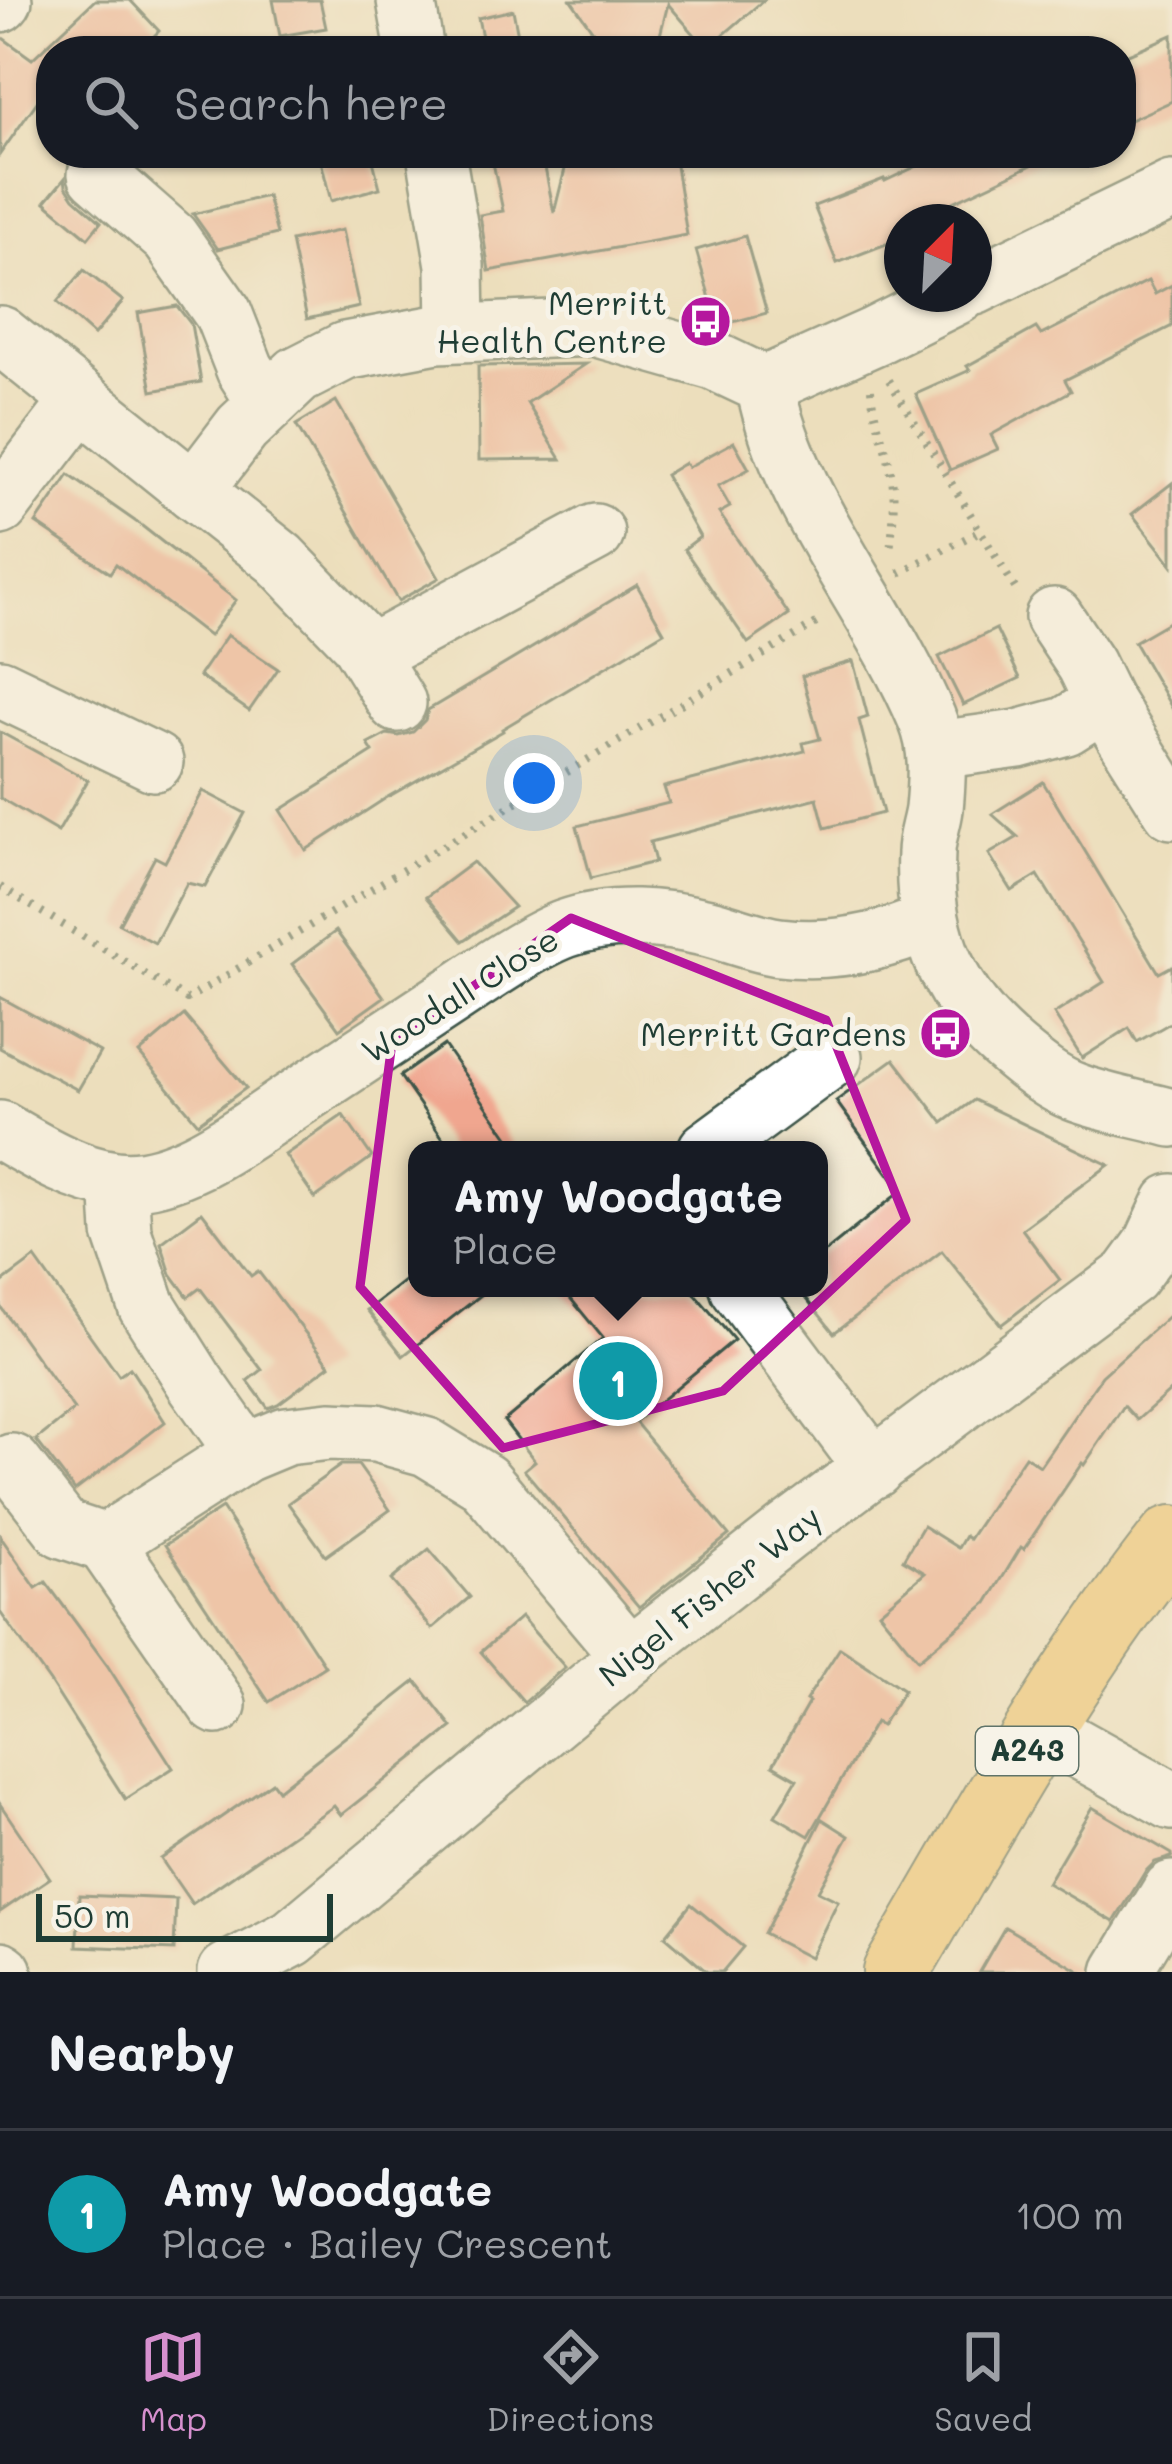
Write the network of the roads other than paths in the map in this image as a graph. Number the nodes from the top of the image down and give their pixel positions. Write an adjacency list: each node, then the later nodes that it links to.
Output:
1 (406, 0): 2 (street)
2 (412, 36)
3 (439, 168): 8 (street)
4 (97, 174): 12 (street)
5 (1172, 190): 6 (street)
6 (992, 277)
7 (930, 312): 10 (street)
8 (457, 332): 10 (street); 12 (street)
9 (0, 335): 11 (street)
10 (765, 385): 21 (street)
11 (80, 402): 13 (street); 14 (street)
12 (267, 404): 13 (street)
13 (194, 490): 17 (street)
14 (0, 506)
15 (595, 533): 17 (street)
16 (1054, 617): 18 (street)
17 (368, 655): 20 (street)
18 (1103, 671): 21 (street); 23 (street)
19 (0, 688): 22 (street)
20 (398, 703)
21 (937, 750): 24 (street)
22 (154, 762)
23 (1172, 810)
24 (930, 922): 26 (street); 29 (street, Woodall Close)
25 (832, 1057): 27 (street)
26 (1172, 1118)
27 (719, 1141)
28 (7, 1150): 29 (street, Woodall Close)
29 (119, 1180): 32 (street)
30 (1172, 1203): 34 (street, Nigel Fisher Way)
31 (746, 1297): 34 (street)
32 (245, 1453): 36 (street); 37 (street)
33 (12, 1463): 36 (street)
34 (874, 1469): 37 (street, Nigel Fisher Way)
35 (1172, 1539): 39 (highway, A243)
36 (105, 1543): 38 (street)
37 (630, 1656): 42 (street, Nigel Fisher Way)
38 (217, 1705)
39 (1041, 1728): 40 (street); 43 (highway, A243)
40 (1172, 1801)
41 (1172, 1890): 44 (street)
42 (227, 1972)
43 (896, 1972)
44 (1122, 1972)

